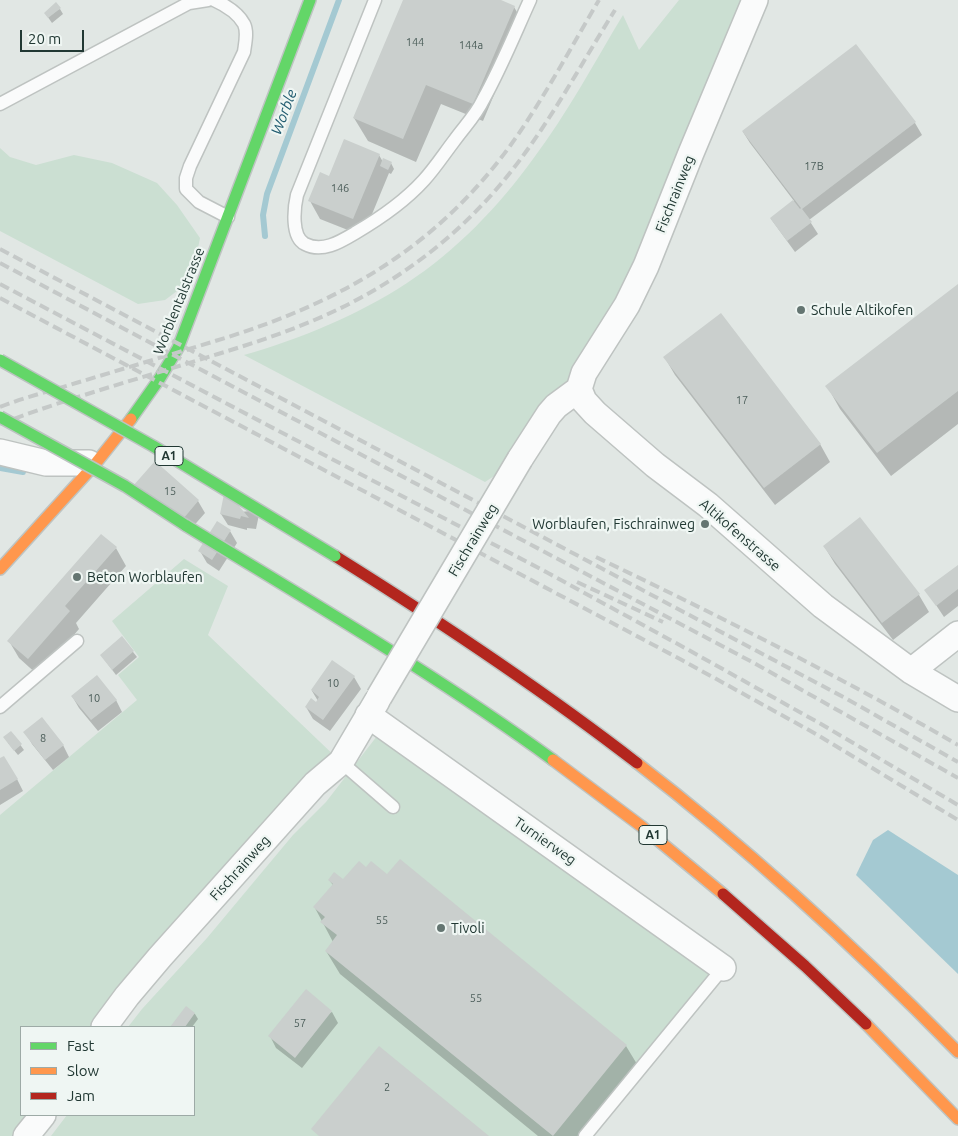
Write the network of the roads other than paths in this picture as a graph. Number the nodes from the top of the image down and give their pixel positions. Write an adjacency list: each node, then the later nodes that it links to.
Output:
1 (208, 0): 7 (lane)
2 (214, 0): 8 (lane)
3 (310, 0): 8 (main road, Worblentalstrasse)
4 (375, 0): 5 (lane)
5 (530, 0)
6 (755, 0): 10 (street, Fischrainweg)
7 (0, 104)
8 (228, 217): 13 (main road, Worblentalstrasse)
9 (0, 360): 25 (main road, A1, bridge)
10 (579, 389): 17 (street, Altikofenstrasse); 19 (street, Fischrainweg, bridge)
11 (0, 417): 27 (main road, A1, bridge)
12 (0, 452): 13 (street)
13 (94, 463): 14 (main road, Worblentalstrasse)
14 (0, 569)
15 (958, 634): 17 (street)
16 (77, 641): 20 (lane)
17 (911, 671): 18 (street, Altikofenstrasse)
18 (958, 699)
19 (373, 706): 21 (street, Fischrainweg); 23 (street, Turnierweg)
20 (0, 707)
21 (340, 762): 22 (lane); 24 (street, Fischrainweg)
22 (393, 808)
23 (723, 968): 29 (lane)
24 (105, 1026)
25 (958, 1052)
26 (42, 1116): 28 (street)
27 (958, 1119)
28 (26, 1136)
29 (585, 1136)

